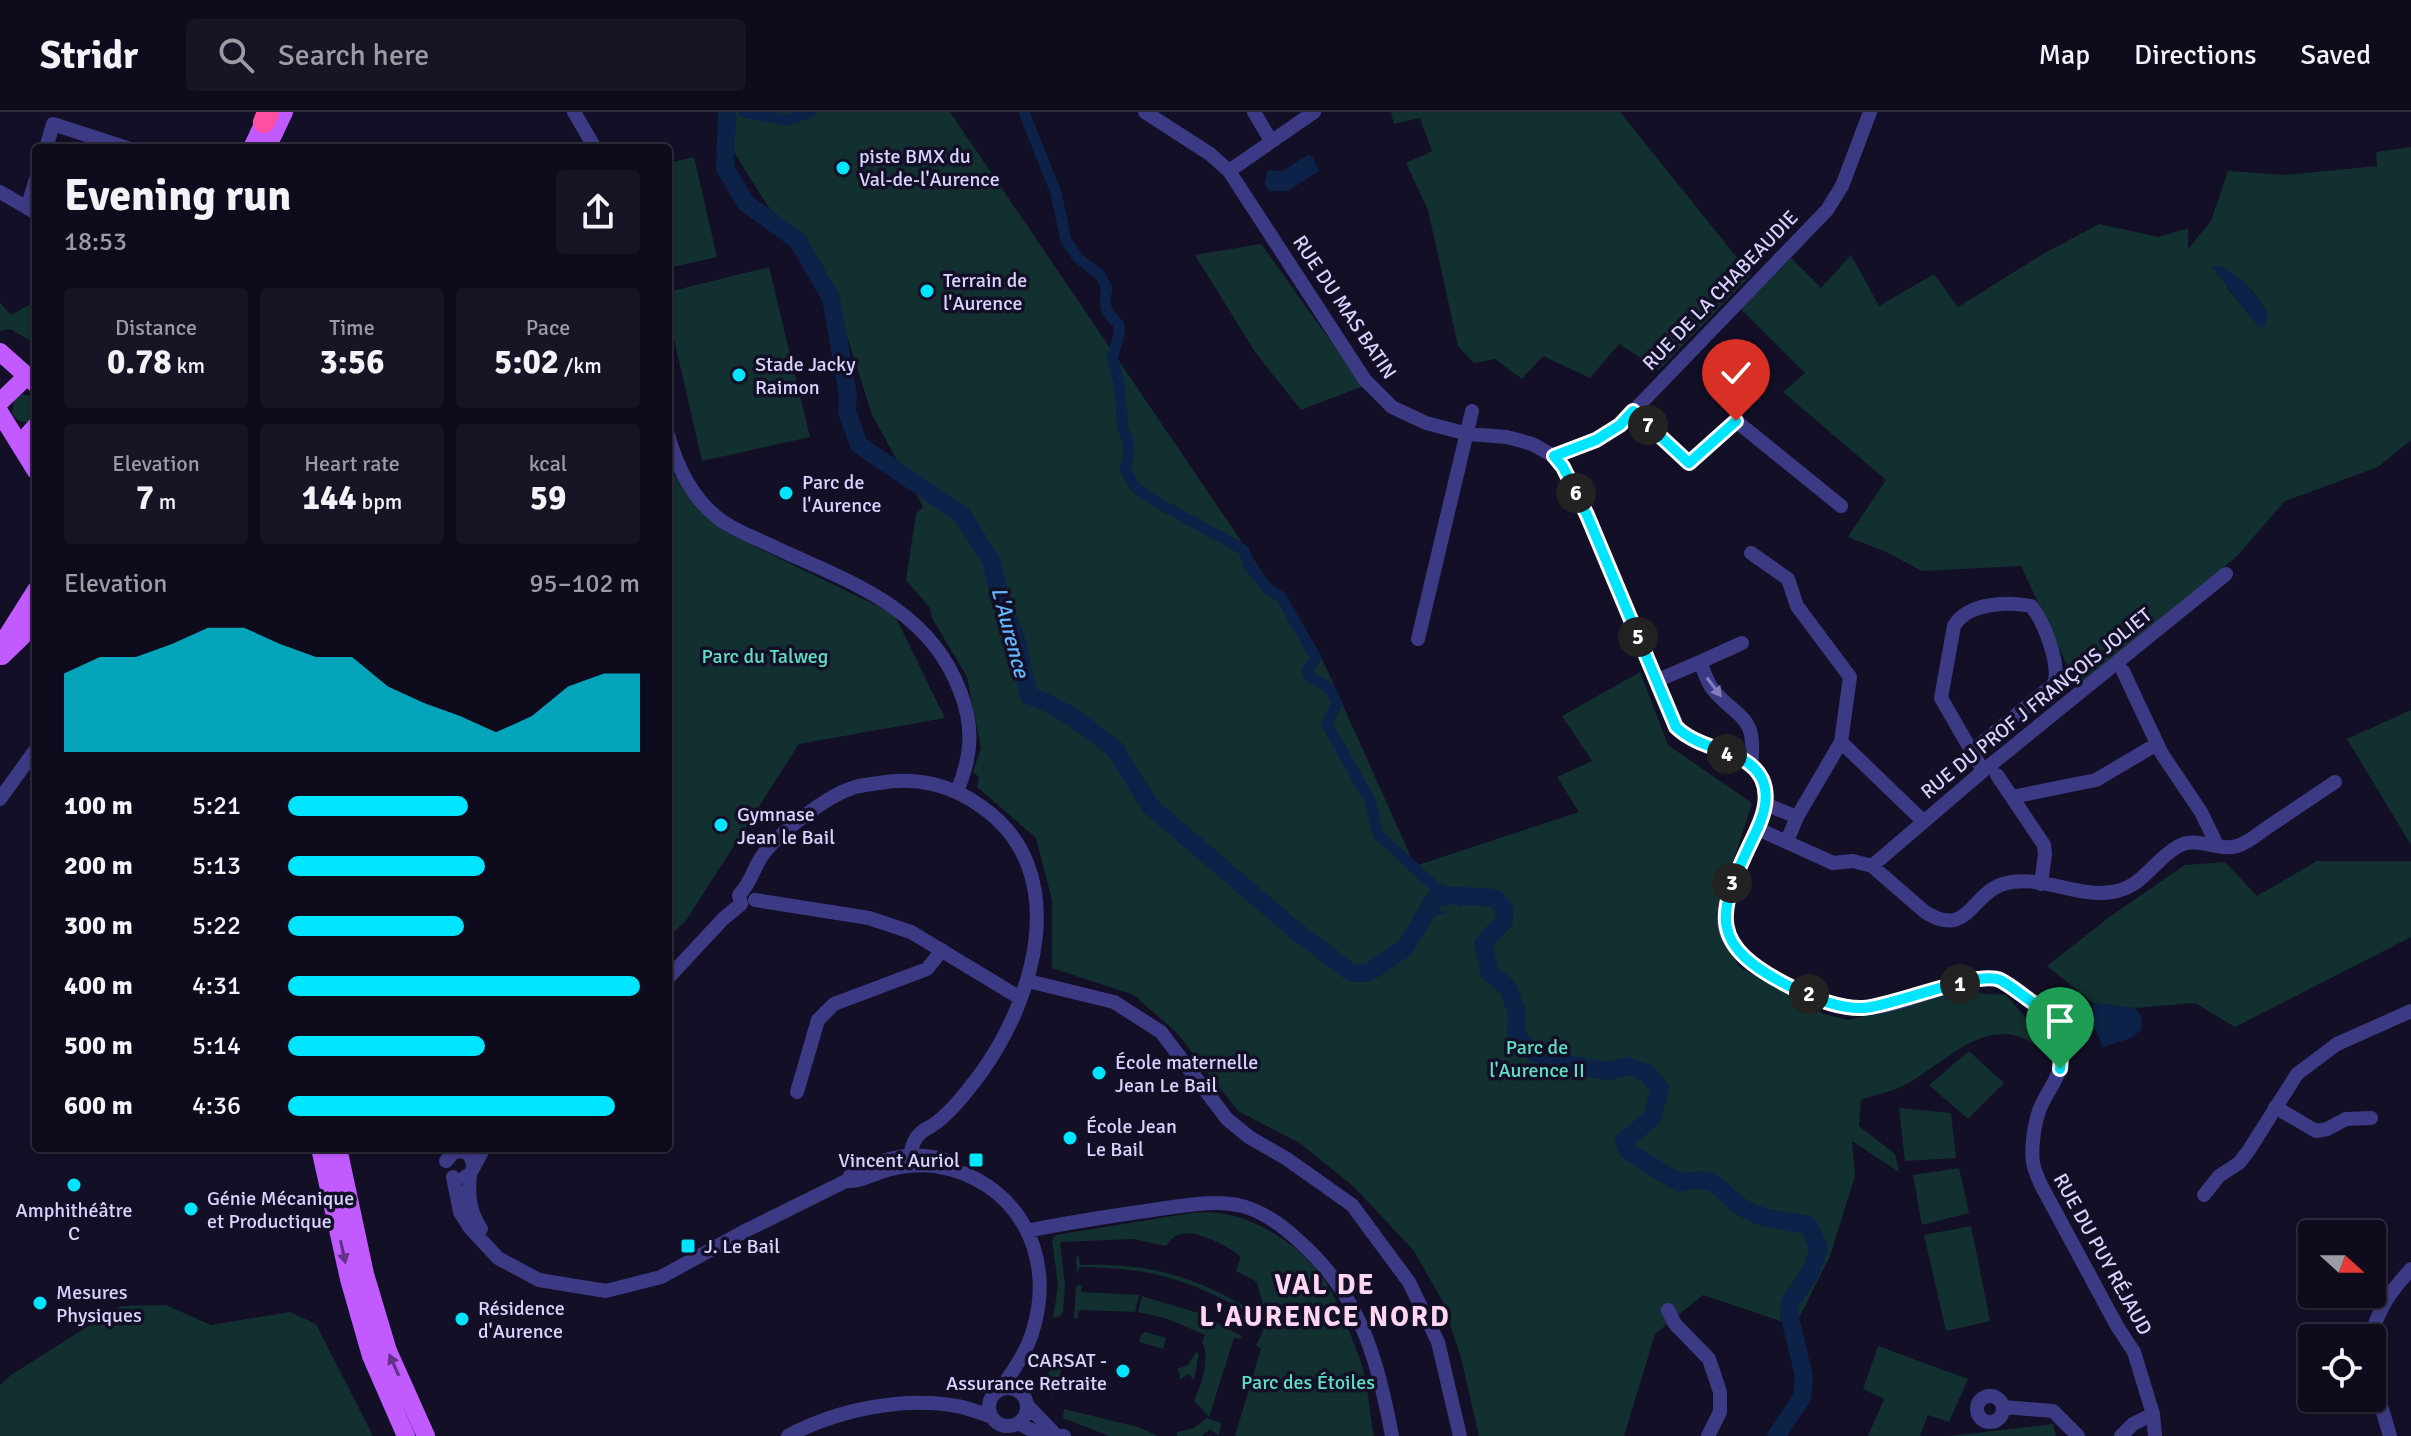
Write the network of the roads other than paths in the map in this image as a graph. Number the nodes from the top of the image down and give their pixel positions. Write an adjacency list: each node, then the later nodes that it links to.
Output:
1 (574, 112): 12 (street)
2 (1145, 112): 13 (street, RUE DU MAS BATIN)
3 (1254, 112): 7 (street)
4 (1314, 112): 7 (street)
5 (1870, 112): 21 (street, RUE DE LA CHABEAUDIE)
6 (277, 114): 10 (main road); 11 (main road)
7 (1271, 141): 13 (street)
8 (47, 144): 9 (street)
9 (115, 144)
10 (255, 144)
11 (268, 144)
12 (593, 144)
13 (1229, 171): 24 (street, RUE DU MAS BATIN)
14 (0, 192): 15 (street)
15 (32, 210)
16 (0, 352): 17 (main road)
17 (32, 376)
18 (32, 378): 19 (main road)
19 (0, 402)
20 (1472, 411): 24 (street)
21 (1633, 411): 27 (street, RUE DE LA CHABEAUDIE); 29 (street)
22 (0, 413): 25 (main road)
23 (32, 430): 25 (main road)
24 (1468, 434): 27 (street, RUE DU MAS BATIN); 34 (street)
25 (20, 444): 28 (main road)
26 (672, 449): 48 (street)
27 (1554, 456): 40 (street)
28 (32, 464)
29 (1841, 506)
30 (1751, 553): 41 (street)
31 (2226, 574): 46 (street, RUE DU PROF J FRANÇOIS JOLIET)
32 (32, 596): 36 (main road)
33 (32, 627): 37 (main road)
34 (1418, 639)
35 (1742, 643): 38 (street)
36 (0, 647)
37 (0, 657)
38 (1700, 662): 40 (street); 45 (street, one-way to 45)
39 (2123, 671): 42 (street)
40 (1656, 681): 45 (street)
41 (1841, 742): 52 (street); 53 (street, RUE DU PROF J FRANÇOIS JOLIET)
42 (2157, 744): 49 (street); 56 (street)
43 (1972, 751): 43 (street); 46 (street)
44 (32, 755): 50 (street)
45 (1751, 765): 51 (street)
46 (1990, 773): 49 (street); 53 (street, RUE DU PROF J FRANÇOIS JOLIET)
47 (2335, 782): 56 (street)
48 (957, 791): 59 (street); 62 (street)
49 (2012, 797): 58 (street)
50 (0, 799)
51 (1765, 804): 52 (street); 54 (street, RUE DU PUY RÉJAUD)
52 (1797, 817): 55 (street)
53 (1923, 821): 57 (street)
54 (1758, 829): 55 (street); 90 (street, RUE DU PUY RÉJAUD)
55 (1787, 841): 57 (street)
56 (2217, 845): 58 (street)
57 (1872, 866): 58 (street)
58 (2041, 884)
59 (748, 898): 60 (street); 61 (street)
60 (942, 950): 63 (street); 65 (street)
61 (672, 974)
62 (1028, 981): 63 (street); 97 (street)
63 (1020, 998): 68 (street)
64 (2411, 1011): 66 (street)
65 (797, 1092)
66 (2275, 1107): 67 (street); 78 (street)
67 (2371, 1118)
68 (932, 1129): 73 (street); 74 (street)
69 (321, 1152): 93 (main road, one-way to 93)
70 (339, 1152): 94 (main road, one-way to 70)
71 (461, 1152): 77 (street)
72 (463, 1152): 75 (street)
73 (935, 1157): 74 (street); 76 (street)
74 (914, 1160): 76 (street); 80 (street)
75 (472, 1170): 77 (street); 80 (street)
76 (968, 1173): 79 (street)
77 (453, 1177): 80 (street)
78 (2204, 1195)
79 (1027, 1231): 84 (street); 96 (street)
80 (505, 1260)
81 (2411, 1269): 83 (street)
82 (1668, 1310): 98 (street)
83 (2374, 1324)
84 (1021, 1359): 85 (street); 86 (street)
85 (996, 1393): 86 (street); 87 (street); 91 (street)
86 (1025, 1400): 91 (street); 92 (street)
87 (957, 1406): 91 (street); 95 (street)
88 (2003, 1407): 99 (street)
89 (2383, 1412): 102 (street)
90 (2153, 1414): 100 (street); 101 (street, RUE DU PUY RÉJAUD)
91 (1004, 1425): 92 (street)
92 (1058, 1434)
93 (406, 1436)
94 (426, 1436)
95 (788, 1436)
96 (1392, 1436)
97 (1460, 1436)
98 (1708, 1436)
99 (2078, 1436)
100 (2121, 1436)
101 (2155, 1436)
102 (2390, 1436)

